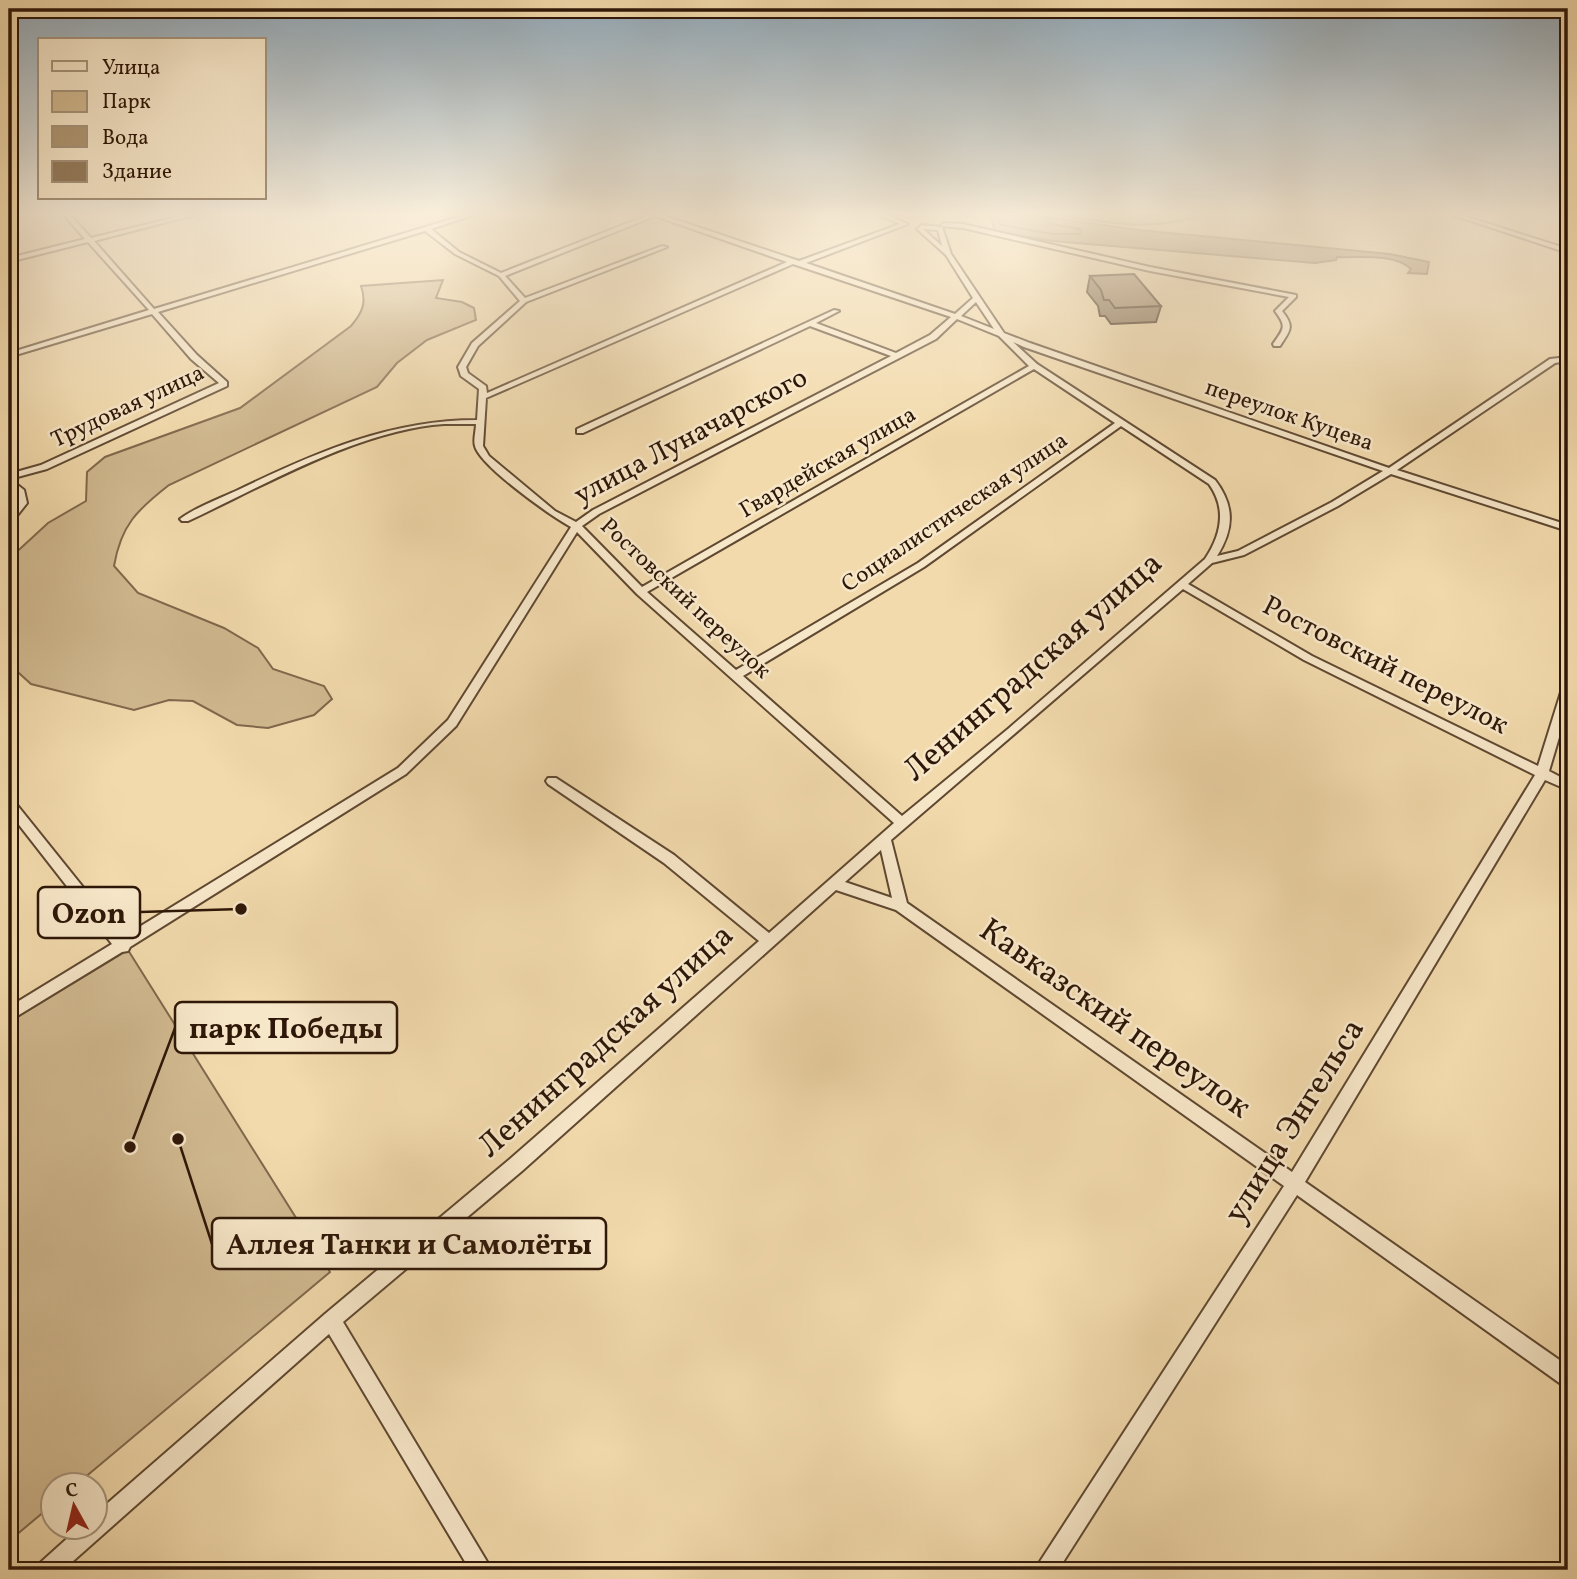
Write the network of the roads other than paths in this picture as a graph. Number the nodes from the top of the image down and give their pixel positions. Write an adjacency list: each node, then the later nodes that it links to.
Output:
1 (134, 289): 11 (street)
2 (231, 289): 11 (street)
3 (513, 289): 10 (street)
4 (556, 289): 10 (street)
5 (735, 289): 21 (street)
6 (874, 289): 13 (street, переулок Куцева)
7 (971, 289): 9 (street)
8 (1254, 289): 16 (street)
9 (977, 298): 13 (street, улица Луначарского); 15 (street)
10 (524, 301): 21 (street)
11 (154, 312): 17 (street); 26 (street, Трудовая улица)
12 (836, 312): 14 (street)
13 (958, 318): 15 (street, переулок Куцева); 18 (street, улица Луначарского)
14 (811, 324): 18 (street); 24 (street)
15 (1001, 334): 20 (street, переулок Куцева); 25 (street, переулок Куцева)
16 (1277, 344)
17 (9, 355)
18 (897, 356): 30 (street, улица Луначарского)
19 (1568, 359): 25 (street, Ленинградская улица)
20 (1034, 366): 23 (street, переулок Куцева); 34 (street, Гвардейская улица)
21 (483, 397): 22 (street, Ростовский переулок)
22 (479, 422): 28 (street); 30 (street, Ростовский переулок)
23 (1121, 423): 27 (street, переулок Куцева); 35 (street, Социалистическая улица)
24 (580, 431)
25 (1390, 471): 31 (street, переулок Куцева); 32 (street, Ленинградская улица)
26 (9, 480): 29 (street)
27 (1227, 509): 32 (street, Ленинградская улица)
28 (185, 519)
29 (9, 520)
30 (576, 526): 34 (street, Ростовский переулок); 46 (street, улица Луначарского)
31 (1568, 528)
32 (1209, 561): 33 (street, Ленинградская улица)
33 (1181, 584): 37 (street, Ростовский переулок); 41 (street, Ленинградская улица)
34 (641, 592): 35 (street, Ростовский переулок)
35 (737, 675): 41 (street, Ростовский переулок)
36 (1568, 689): 37 (street, улица Энгельса)
37 (1542, 774): 39 (street, Ростовский переулок); 48 (street, улица Энгельса)
38 (552, 781): 45 (street)
39 (1568, 786)
40 (9, 803): 46 (street)
41 (902, 823): 42 (street, Ленинградская улица)
42 (885, 840): 43 (street, Ленинградская улица); 44 (street)
43 (835, 884): 44 (street, Кавказский переулок); 45 (street, Ленинградская улица)
44 (901, 906): 48 (street, Кавказский переулок)
45 (768, 940): 49 (street, Ленинградская улица)
46 (123, 947): 47 (street, улица Луначарского)
47 (9, 1015)
48 (1295, 1183): 50 (street, Кавказский переулок); 53 (street, улица Энгельса)
49 (331, 1320): 51 (street, Ленинградская улица); 52 (street)
50 (1568, 1377)
51 (47, 1570)
52 (482, 1570)
53 (1046, 1570)

